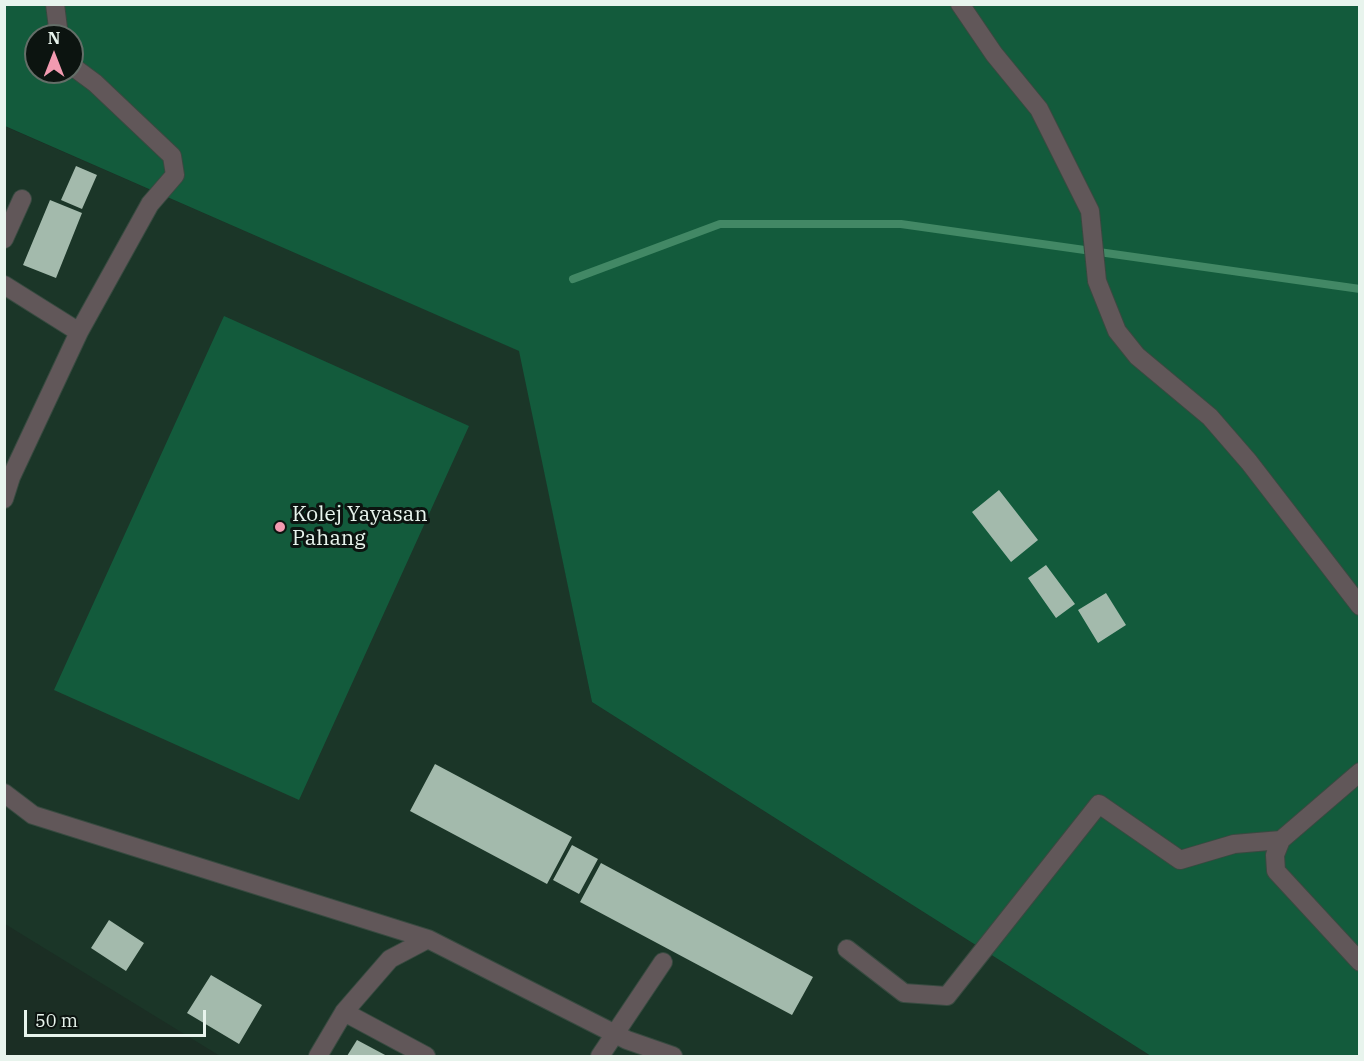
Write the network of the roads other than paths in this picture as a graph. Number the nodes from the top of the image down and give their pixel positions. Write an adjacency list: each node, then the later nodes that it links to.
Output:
1 (55, 4): 3 (street)
2 (960, 4): 11 (street)
3 (58, 24)
4 (84, 75): 8 (street)
5 (22, 199): 6 (street)
6 (4, 239)
7 (4, 285): 8 (street)
8 (79, 332): 9 (street)
9 (8, 476): 10 (street)
10 (4, 499)
11 (1359, 606)
12 (1359, 772): 14 (street)
13 (4, 793): 15 (street)
14 (1281, 840): 16 (street); 18 (street)
15 (428, 939): 19 (street); 20 (street)
16 (847, 949)
17 (663, 962): 20 (street)
18 (1359, 962)
19 (344, 1012): 21 (street); 22 (street)
20 (615, 1034): 23 (street); 24 (street)
21 (318, 1056)
22 (426, 1056)
23 (600, 1056)
24 (673, 1056)

